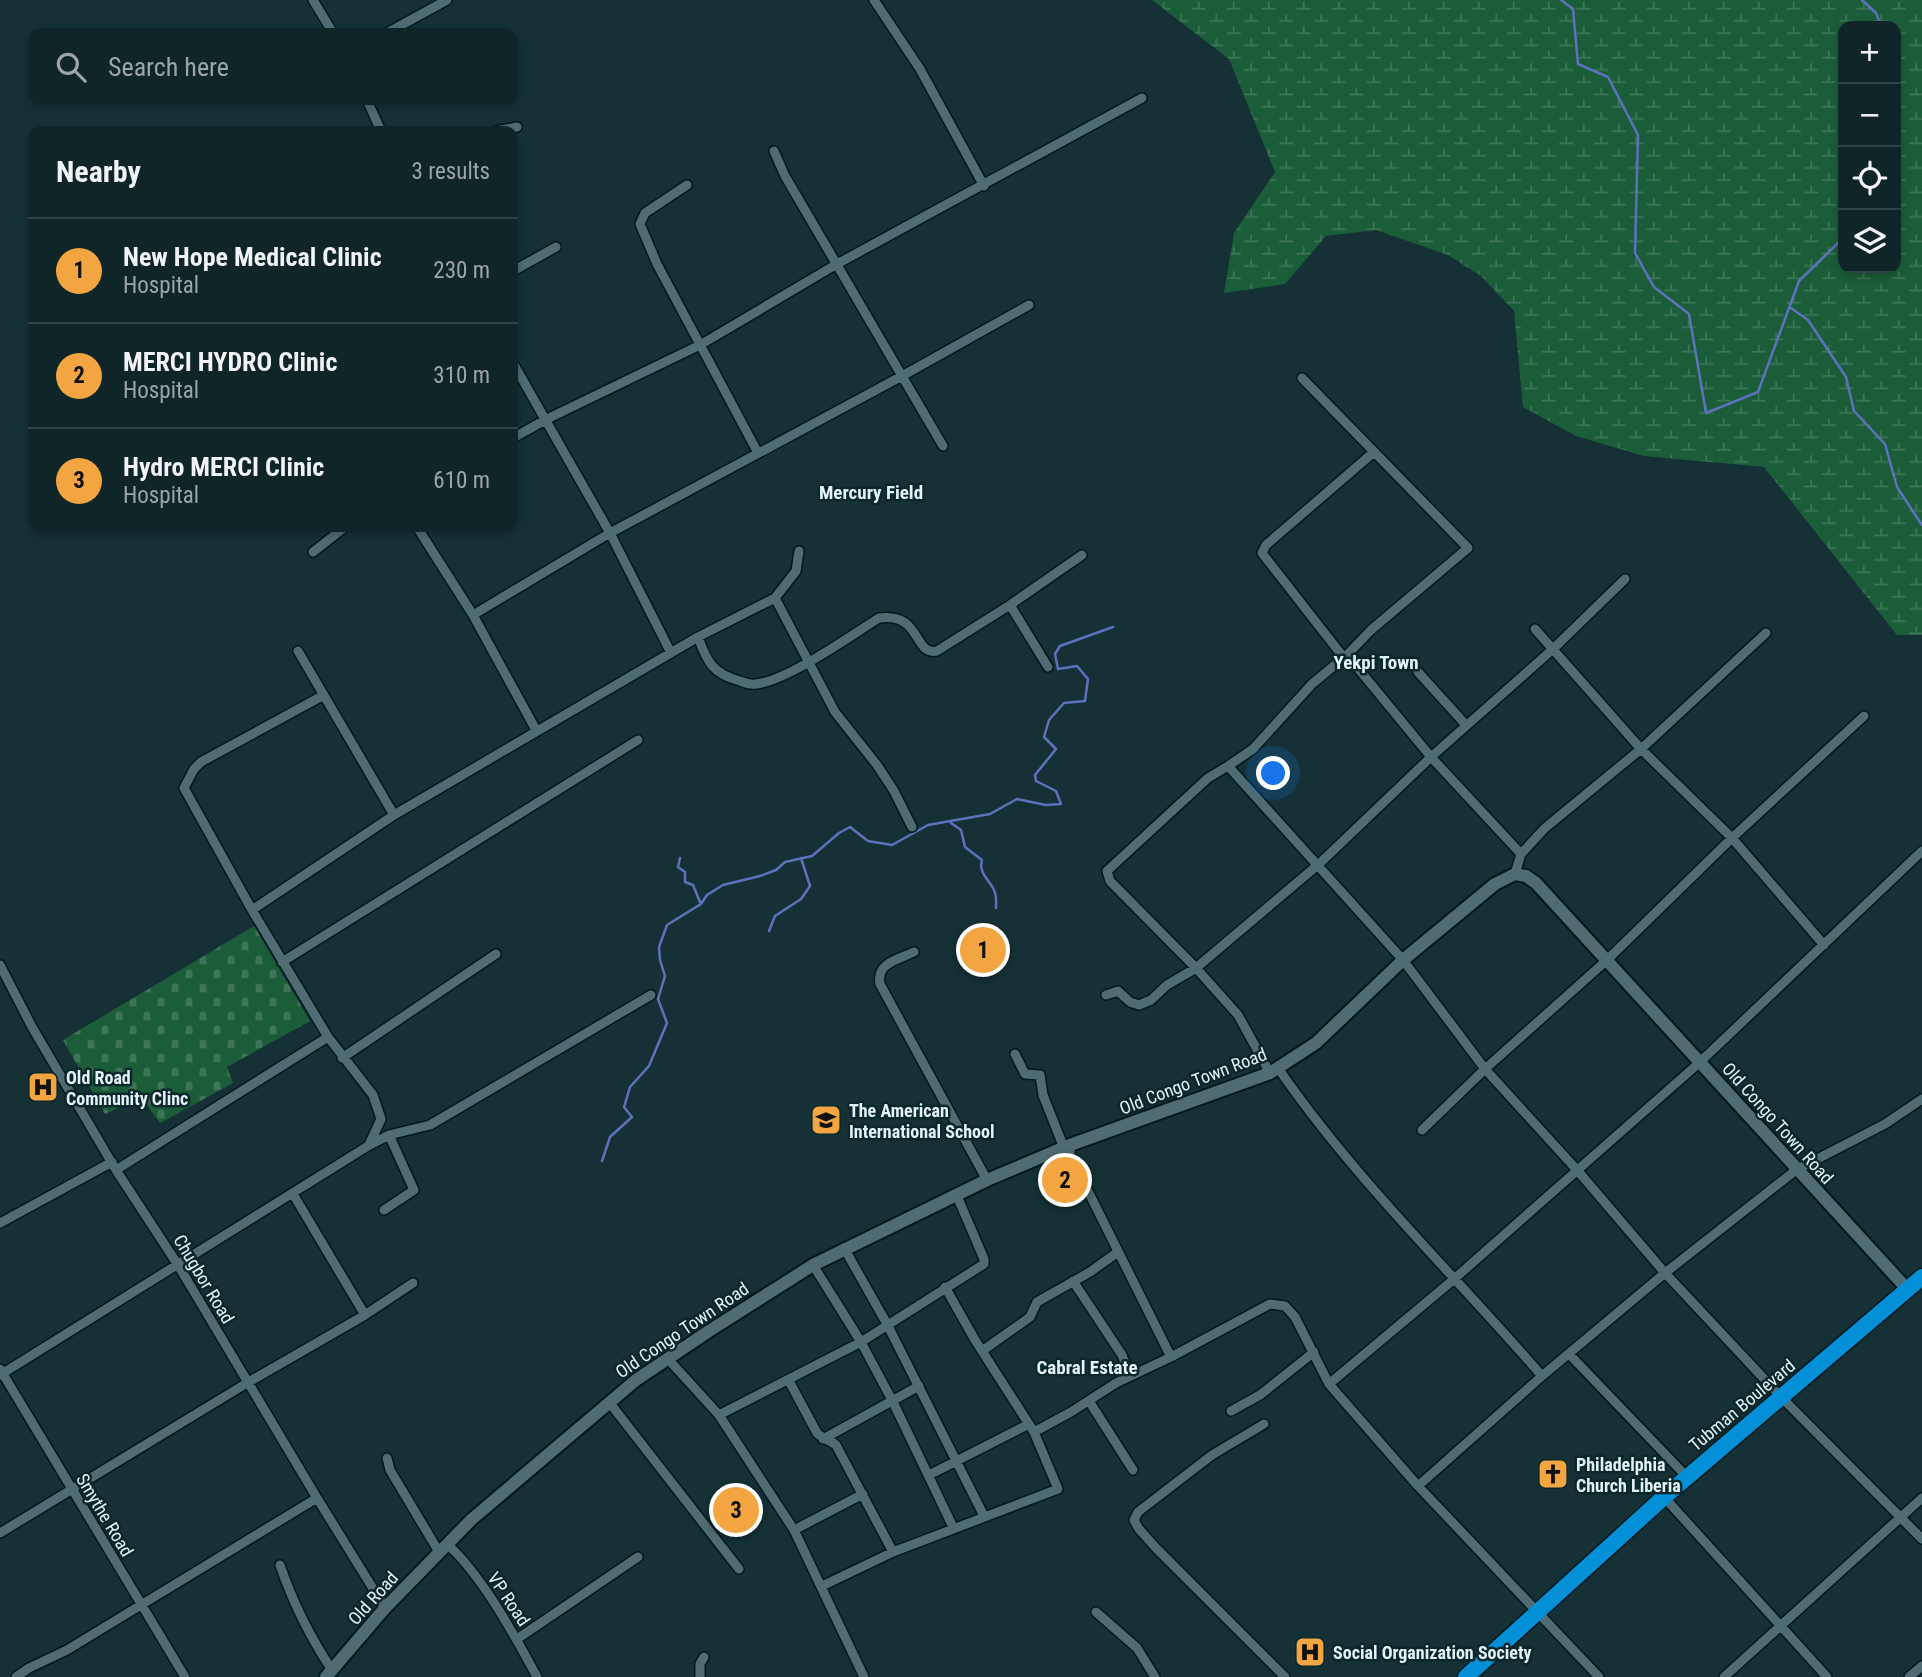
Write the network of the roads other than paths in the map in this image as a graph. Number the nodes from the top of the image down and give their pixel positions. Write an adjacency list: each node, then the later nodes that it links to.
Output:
1 (313, 0): 4 (street)
2 (447, 0): 5 (street)
3 (874, 0): 11 (street)
4 (330, 28)
5 (396, 28)
6 (1142, 98): 11 (street)
7 (369, 105): 8 (street)
8 (379, 126)
9 (774, 151): 13 (street)
10 (687, 185): 16 (street)
11 (984, 186): 13 (street)
12 (556, 247): 14 (street)
13 (837, 264): 16 (street); 18 (street)
14 (518, 268)
15 (1029, 304): 18 (street)
16 (700, 345): 20 (street); 24 (street)
17 (518, 371): 20 (street)
18 (902, 376): 22 (street); 24 (street)
19 (1302, 378): 23 (street)
20 (547, 419): 21 (street); 27 (street)
21 (518, 435)
22 (943, 446)
23 (1374, 452): 41 (street); 41 (street)
24 (758, 453): 27 (street)
25 (339, 532): 29 (street)
26 (420, 532): 34 (street)
27 (610, 533): 34 (street); 40 (street)
28 (799, 551): 32 (street)
29 (313, 552)
30 (1082, 555): 33 (street)
31 (1625, 579): 38 (street)
32 (775, 598): 37 (street); 42 (street)
33 (1010, 605): 42 (street); 43 (street)
34 (473, 615): 48 (street)
35 (1535, 629): 38 (street)
36 (1766, 632): 50 (street)
37 (698, 637): 40 (street); 42 (street)
38 (1553, 649): 47 (street); 50 (street)
39 (298, 651): 45 (street)
40 (671, 653): 48 (street)
41 (1345, 656): 51 (street); 52 (street)
42 (809, 661): 54 (street)
43 (1048, 667)
44 (1418, 672): 47 (street)
45 (324, 695): 53 (street); 60 (street)
46 (1864, 716): 55 (street)
47 (1466, 725): 51 (street)
48 (536, 730): 53 (street)
49 (638, 740): 66 (street)
50 (1641, 748): 55 (street); 57 (street)
51 (1431, 757): 57 (street); 58 (street)
52 (1228, 766): 58 (street); 68 (street)
53 (394, 815): 60 (street)
54 (912, 827)
55 (1732, 838): 61 (street); 65 (street)
56 (1922, 851): 61 (street)
57 (1521, 854): 59 (street)
58 (1319, 864): 64 (street); 68 (street)
59 (1515, 873): 64 (street, Old Congo Town Road); 65 (street, Old Congo Town Road)
60 (252, 910): 66 (street)
61 (1824, 945): 74 (street)
62 (914, 952): 85 (street)
63 (496, 954): 73 (street)
64 (1403, 960): 75 (street); 76 (street, Old Congo Town Road)
65 (1607, 960): 74 (street, Old Congo Town Road); 75 (street)
66 (282, 962): 71 (street)
67 (0, 965): 82 (street, Chugbor Road)
68 (1196, 968): 70 (street); 76 (street)
69 (651, 995): 79 (street)
70 (1106, 995)
71 (328, 1037): 73 (street); 82 (street)
72 (1016, 1054): 81 (street)
73 (342, 1058): 80 (street)
74 (1699, 1063): 83 (street); 84 (street, Old Congo Town Road)
75 (1485, 1069): 78 (street); 83 (street)
76 (1274, 1070): 81 (street, Old Congo Town Road); 96 (street)
77 (1922, 1100): 84 (street)
78 (1422, 1130)
79 (388, 1135): 80 (street); 88 (street)
80 (368, 1146): 86 (street)
81 (1067, 1146): 85 (street, Old Congo Town Road); 91 (street)
82 (114, 1166): 89 (street); 92 (street, Chugbor Road)
83 (1577, 1170): 94 (street); 96 (street)
84 (1796, 1170): 94 (street); 100 (street, Old Congo Town Road)
85 (987, 1180): 87 (street, Old Congo Town Road)
86 (293, 1194): 92 (street); 101 (street)
87 (957, 1196): 90 (street, Old Congo Town Road); 99 (street)
88 (384, 1210)
89 (0, 1223)
90 (844, 1248): 93 (street, Old Congo Town Road); 102 (street)
91 (1118, 1252): 97 (street); 107 (street)
92 (178, 1265): 109 (street); 113 (street, Chugbor Road)
93 (813, 1265): 103 (street); 108 (street, Old Congo Town Road)
94 (1665, 1273): 106 (street); 116 (street)
95 (1922, 1278): 100 (highway, Tubman Boulevard)
96 (1453, 1280): 111 (street); 114 (street)
97 (1073, 1282): 104 (street); 110 (street)
98 (413, 1283): 101 (street)
99 (945, 1287): 102 (street); 104 (street)
100 (1908, 1290): 116 (highway, Tubman Boulevard)
101 (365, 1315): 113 (street)
102 (887, 1324): 103 (street); 115 (street)
103 (861, 1342): 112 (street); 119 (street)
104 (982, 1351): 123 (street)
105 (1314, 1352): 107 (street); 114 (street); 120 (street)
106 (1570, 1355): 111 (street); 129 (street)
107 (1171, 1357): 110 (street)
108 (668, 1359): 118 (street, Old Congo Town Road); 121 (street)
109 (1, 1373): 131 (street, Smythe Road)
110 (1130, 1376): 117 (street)
111 (1542, 1376): 130 (street)
112 (789, 1381): 121 (street); 124 (street)
113 (247, 1382): 131 (street); 134 (street, Chugbor Road)
114 (1329, 1384): 130 (street)
115 (919, 1387): 119 (street); 126 (street)
116 (1781, 1397): 129 (highway, Tubman Boulevard); 137 (street)
117 (1089, 1401): 123 (street); 127 (street)
118 (609, 1402): 142 (street, Old Congo Town Road); 146 (street)
119 (893, 1402): 124 (street); 128 (street)
120 (1231, 1411)
121 (719, 1415): 139 (street)
122 (1264, 1424): 163 (street)
123 (1031, 1428): 126 (street); 136 (street)
124 (823, 1439): 132 (street)
125 (387, 1458): 142 (street, VP Road)
126 (957, 1462): 128 (street); 136 (street)
127 (1133, 1470)
128 (929, 1475): 138 (street)
129 (1687, 1477): 133 (highway, Tubman Boulevard)
130 (1418, 1486): 150 (street)
131 (72, 1491): 140 (street); 148 (street, Smythe Road)
132 (863, 1494): 139 (street); 143 (street)
133 (1664, 1497): 150 (highway, Tubman Boulevard); 152 (street)
134 (317, 1498): 148 (street); 149 (street, Chugbor Road)
135 (1922, 1498): 137 (street)
136 (984, 1516): 138 (street)
137 (1901, 1516): 141 (street); 152 (street)
138 (953, 1527): 143 (street)
139 (794, 1530): 147 (street)
140 (0, 1533)
141 (1922, 1539)
142 (443, 1548): 149 (street, Old Road); 153 (street, VP Road)
143 (893, 1552): 147 (street)
144 (638, 1557): 153 (street)
145 (281, 1565): 156 (street)
146 (740, 1569)
147 (822, 1586): 161 (street)
148 (140, 1605): 157 (street); 158 (street, Smythe Road)
149 (386, 1608): 156 (street, Old Road)
150 (1536, 1611): 164 (highway, Tubman Boulevard); 165 (street)
151 (1096, 1612): 162 (street)
152 (1779, 1625): 166 (street); 167 (street)
153 (517, 1639): 159 (street, VP Road)
154 (704, 1657): 160 (street)
155 (1922, 1666): 168 (street)
156 (329, 1674)
157 (16, 1677)
158 (185, 1677)
159 (537, 1677)
160 (700, 1677)
161 (864, 1677)
162 (1154, 1677)
163 (1286, 1677)
164 (1466, 1677)
165 (1599, 1677)
166 (1724, 1677)
167 (1828, 1677)
168 (1909, 1677)

